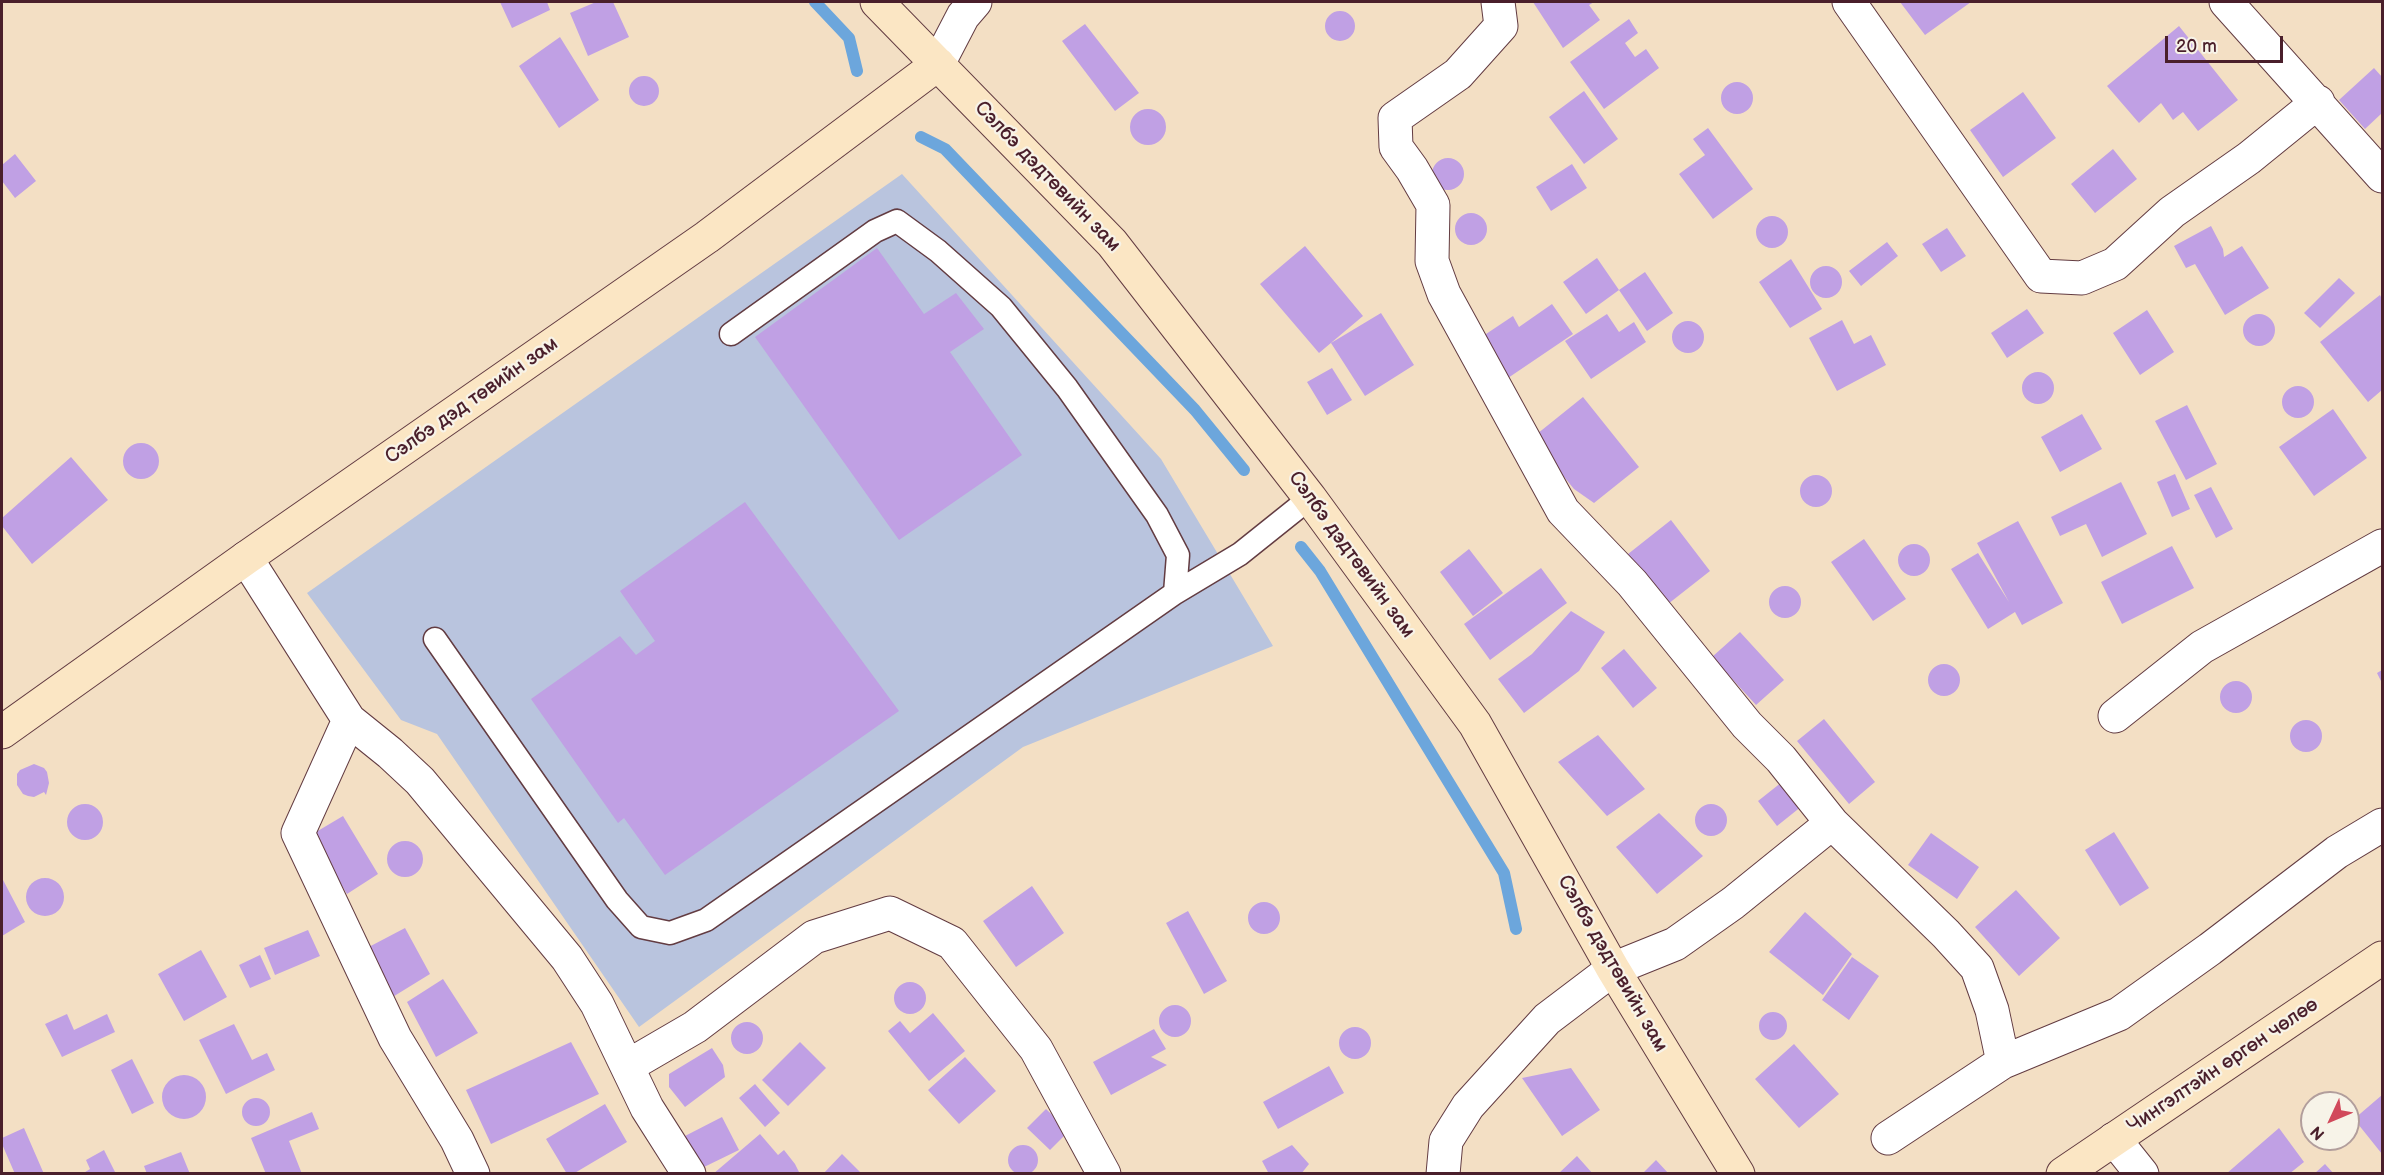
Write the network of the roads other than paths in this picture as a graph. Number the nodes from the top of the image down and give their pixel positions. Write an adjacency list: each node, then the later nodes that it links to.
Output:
1 (877, 2): 6 (street, Сэлбэ дэдтөвийн зам)
2 (975, 2): 6 (street)
3 (1498, 2): 18 (street)
4 (1849, 2): 7 (street)
5 (2226, 2): 7 (street)
6 (938, 64): 10 (street, Сэлбэ дэдтөвийн зам); 12 (street, Сэлбэ дэд төвийн зам)
7 (2318, 102): 8 (street)
8 (2382, 176)
9 (731, 334): 13 (lane)
10 (1310, 498): 13 (lane); 21 (street, Сэлбэ дэдтөвийн зам)
11 (2382, 546): 15 (street)
12 (246, 558): 16 (street); 17 (street, Сэлбэ дэд төвийн зам)
13 (1175, 593): 14 (lane)
14 (435, 639)
15 (2115, 716)
16 (349, 720): 23 (street); 26 (street)
17 (2, 732)
18 (1832, 823): 21 (street); 22 (street)
19 (2382, 825): 22 (street)
20 (2382, 958): 25 (street, Чингэлтэйн өргөн чөлөө)
21 (1613, 969): 29 (street); 30 (street, Сэлбэ дэдтөвийн зам)
22 (2003, 1062): 24 (street)
23 (628, 1066): 27 (street); 28 (street)
24 (1888, 1138)
25 (2114, 1139): 31 (street, Чингэлтэйн өргөн чөлөө); 32 (street)
26 (473, 1173)
27 (689, 1173)
28 (1104, 1173)
29 (1443, 1173)
30 (1738, 1173)
31 (2063, 1173)
32 (2142, 1173)

